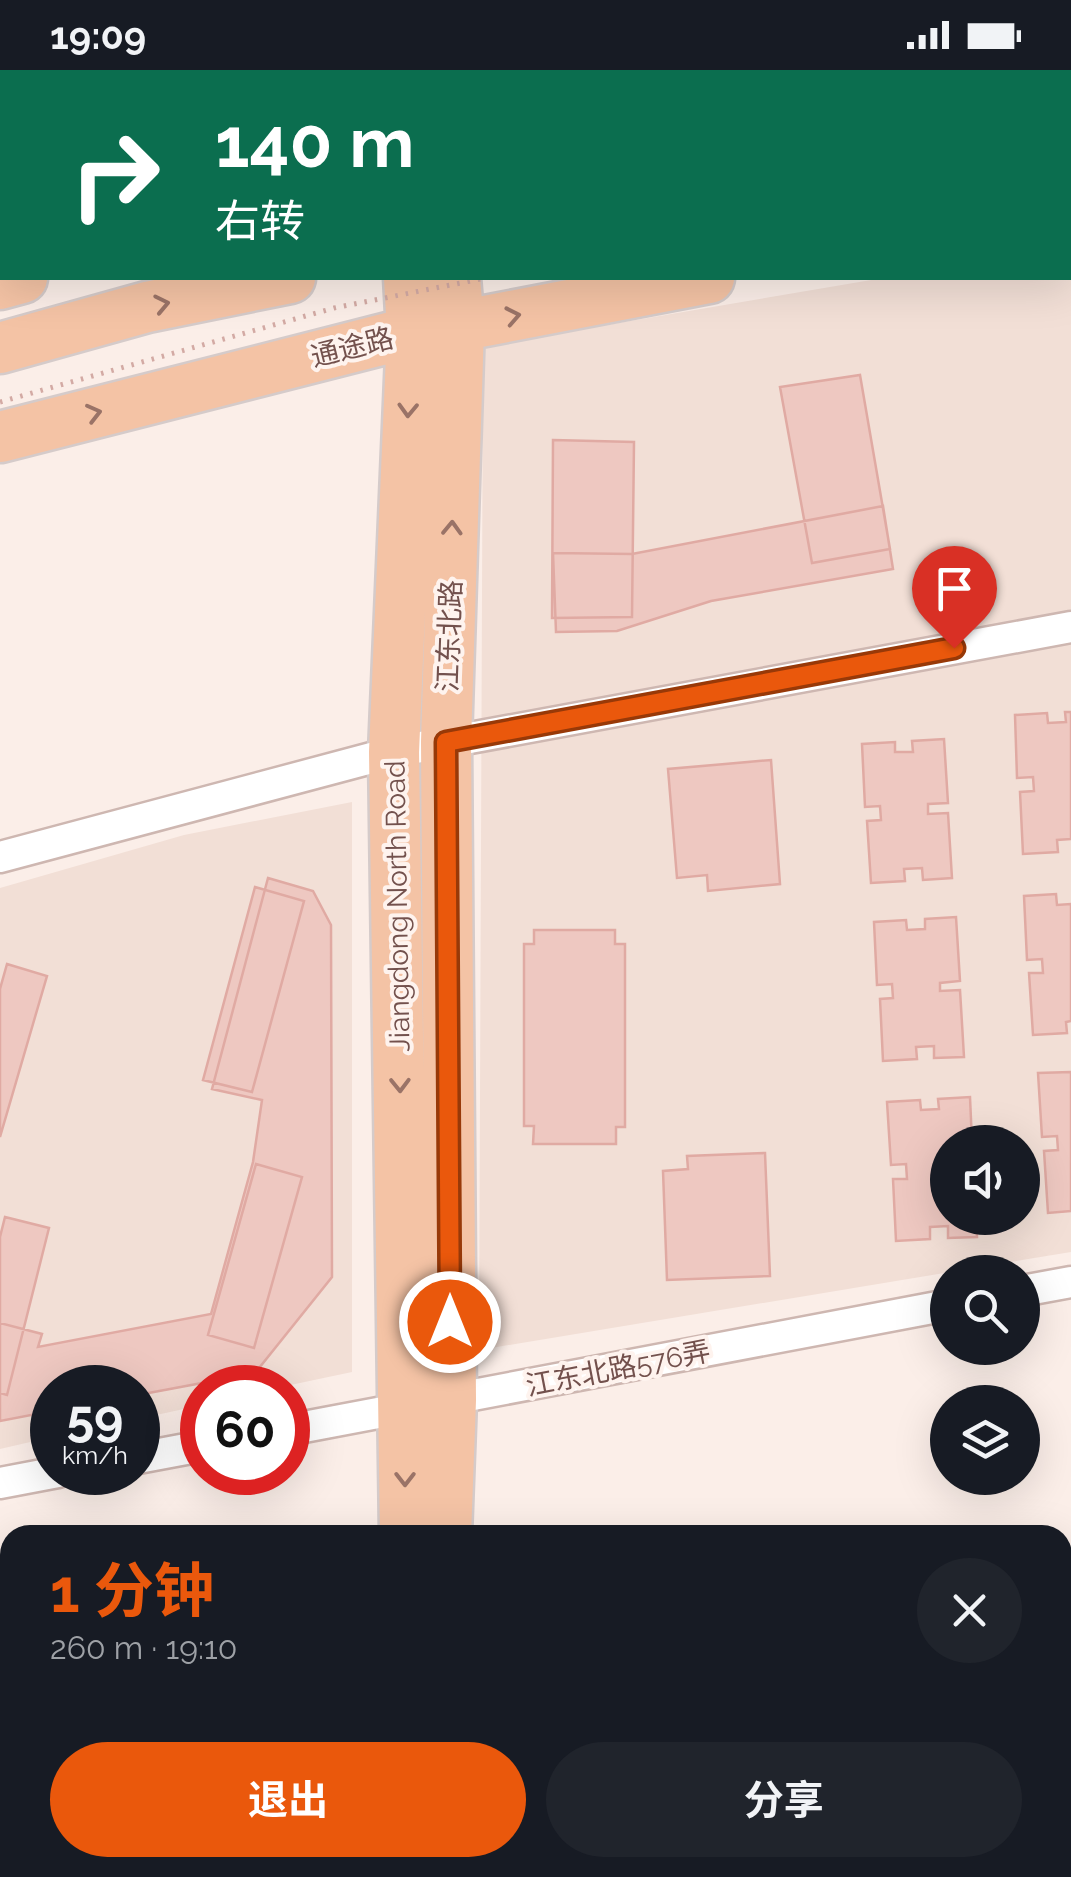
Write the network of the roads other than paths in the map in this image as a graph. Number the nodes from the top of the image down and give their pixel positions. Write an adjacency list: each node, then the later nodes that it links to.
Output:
1 (280, 280): 6 (main road, one-way to 1)
2 (410, 280): 5 (main road, Jiangdong North Road)
3 (454, 280): 5 (main road, 江东北路)
4 (698, 280): 5 (main road, 通途路, one-way to 4)
5 (435, 329): 7 (main road, 通途路, one-way to 5); 9 (main road, 江东北路, one-way to 5); 10 (main road, Jiangdong North Road, one-way to 10)
6 (0, 348)
7 (0, 437)
8 (1071, 626): 9 (street)
9 (446, 742): 10 (street); 15 (main road, 江东北路)
10 (394, 752): 11 (street); 15 (main road, Jiangdong North Road, one-way to 15)
11 (0, 857)
12 (1071, 1282): 13 (street)
13 (1040, 1288)
14 (930, 1308): 15 (street, 江东北路576弄)
15 (428, 1404): 16 (street, 江东北路576弄); 19 (main road, Jiangdong North Road, one-way to 19); 20 (main road, 江东北路)
16 (310, 1426)
17 (30, 1477): 18 (street)
18 (0, 1483)
19 (407, 1525)
20 (445, 1525)

